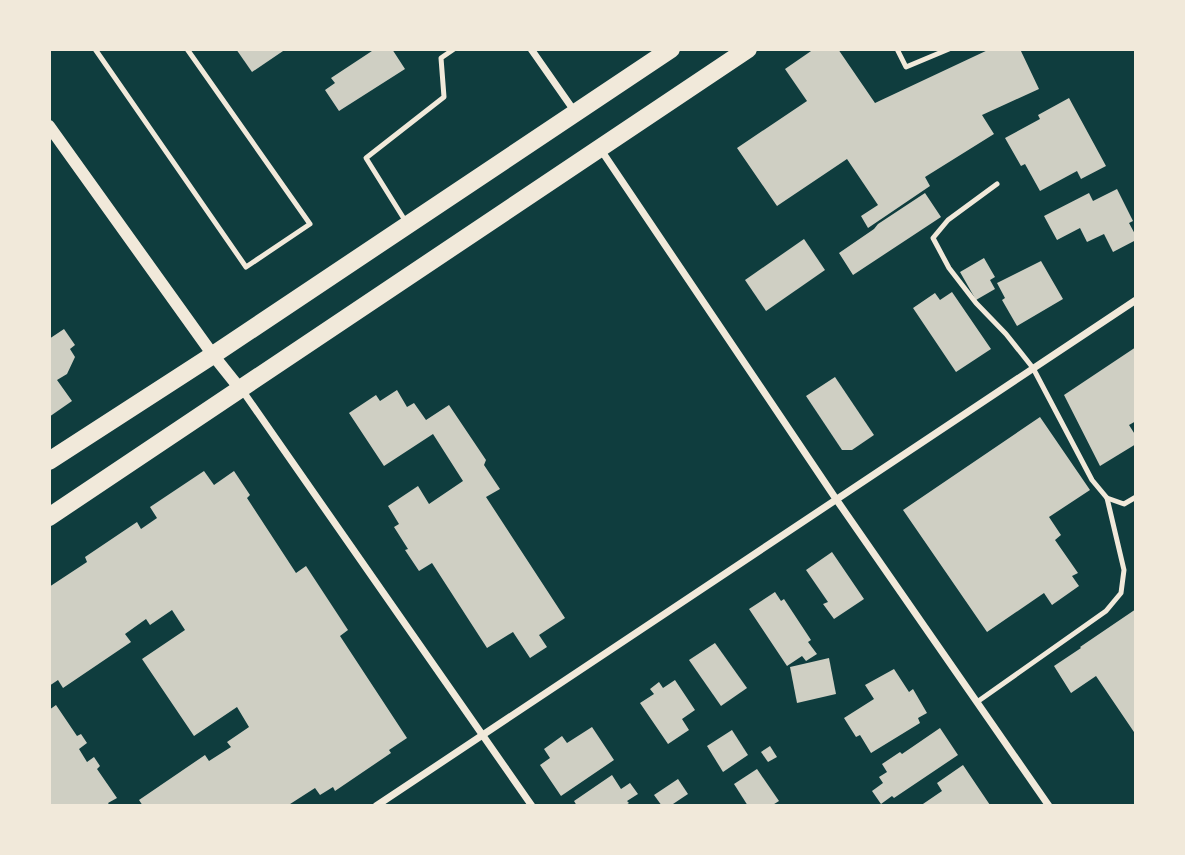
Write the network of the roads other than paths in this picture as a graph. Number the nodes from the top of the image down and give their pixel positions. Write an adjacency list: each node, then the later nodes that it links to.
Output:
1 (95, 49): 2 (lane)
2 (187, 49)
3 (454, 49): 13 (lane)
4 (531, 49): 9 (street)
5 (671, 49): 9 (main road)
6 (748, 49): 11 (main road)
7 (897, 49): 8 (lane)
8 (949, 49)
9 (576, 113): 13 (main road)
10 (49, 126): 15 (street)
11 (600, 149): 17 (main road); 21 (street)
12 (997, 184): 16 (lane)
13 (408, 225): 15 (main road)
14 (1136, 300): 16 (street)
15 (212, 355): 17 (street); 18 (main road)
16 (1032, 368): 20 (lane); 21 (street)
17 (241, 390): 22 (main road); 24 (street)
18 (49, 461)
19 (1136, 497): 20 (lane)
20 (1107, 498): 23 (lane)
21 (836, 499): 23 (street); 24 (street)
22 (49, 517)
23 (977, 702): 27 (street)
24 (482, 737): 25 (street); 26 (street)
25 (376, 806)
26 (532, 806)
27 (1049, 806)

